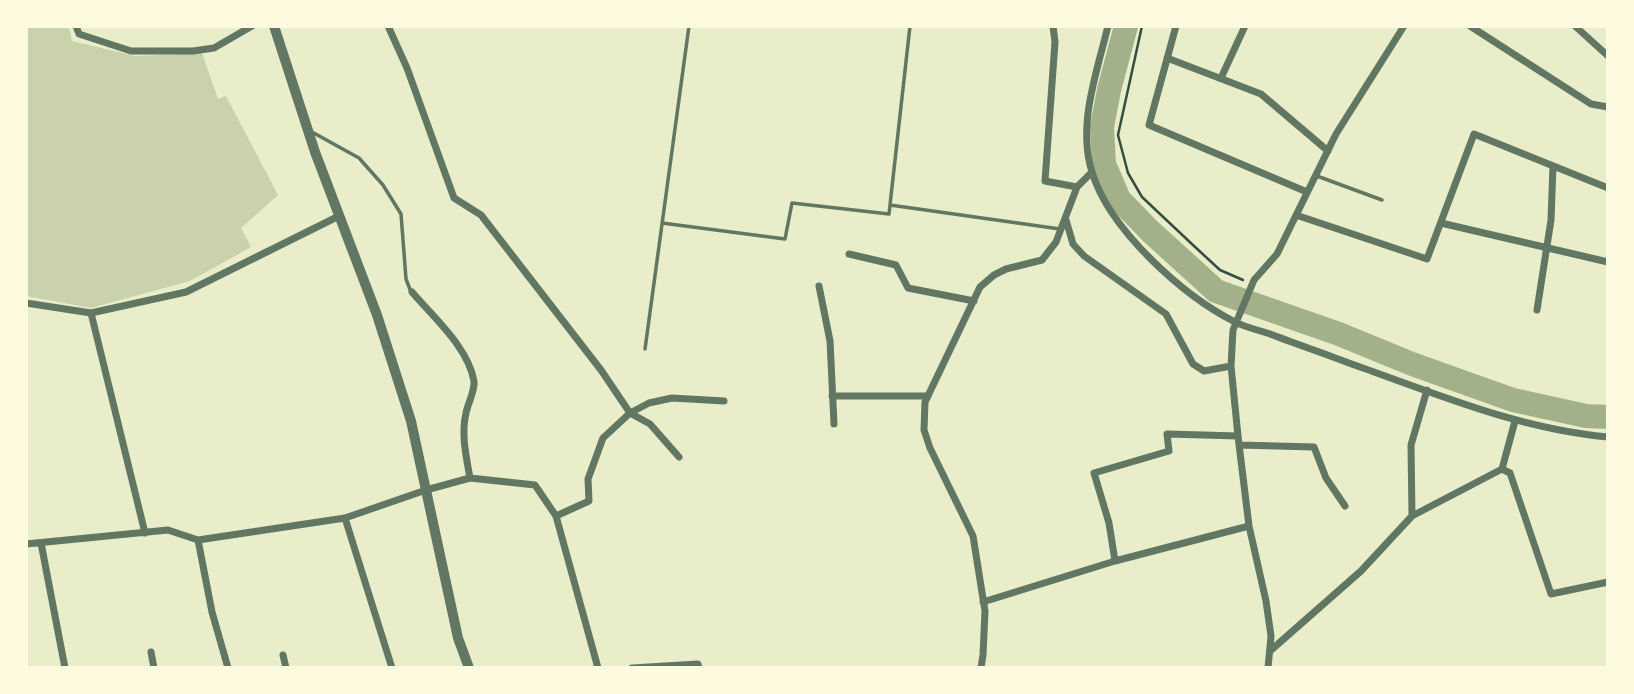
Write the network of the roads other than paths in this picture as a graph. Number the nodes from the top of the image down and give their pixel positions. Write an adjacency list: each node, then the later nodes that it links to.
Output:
1 (76, 26): 2 (street)
2 (252, 26)
3 (274, 26): 18 (street)
4 (388, 26): 50 (street)
5 (690, 26): 31 (lane)
6 (910, 26): 27 (lane)
7 (1053, 26): 23 (street)
8 (1108, 26): 21 (street)
9 (1176, 26): 15 (street)
10 (1245, 26): 16 (street)
11 (1470, 26): 17 (street)
12 (1574, 26): 14 (street)
13 (1402, 27): 19 (street)
14 (1608, 56)
15 (1167, 58): 16 (street); 25 (street)
16 (1221, 78): 19 (street)
17 (1608, 107)
18 (307, 130): 29 (street); 38 (lane)
19 (1328, 151): 22 (street)
20 (1553, 166): 24 (street); 32 (street); 34 (street)
21 (1092, 172): 23 (street); 43 (street)
22 (1315, 176): 25 (street); 26 (lane)
23 (1077, 187): 30 (street)
24 (1608, 188)
25 (1307, 192): 28 (street)
26 (1382, 200)
27 (890, 205): 31 (lane); 33 (lane)
28 (1296, 215): 32 (street); 43 (street)
29 (339, 216): 42 (street); 59 (street)
30 (1066, 220): 33 (street); 45 (street)
31 (662, 223): 44 (lane)
32 (1441, 223): 34 (street)
33 (1062, 229): 39 (street)
34 (1546, 248): 36 (street); 41 (street)
35 (849, 254): 39 (street)
36 (1608, 262)
37 (819, 286): 47 (street)
38 (412, 292): 58 (street)
39 (974, 301): 48 (street)
40 (26, 303): 42 (street)
41 (1537, 310)
42 (91, 313): 65 (street)
43 (1237, 319): 45 (street); 46 (street)
44 (645, 349)
45 (1231, 366): 53 (street)
46 (1427, 390): 51 (street); 62 (street)
47 (832, 396): 48 (street); 52 (street)
48 (928, 396): 71 (street)
49 (724, 401): 50 (street)
50 (630, 413): 56 (street); 61 (street)
51 (1515, 421): 54 (street); 57 (street)
52 (834, 424)
53 (1238, 436): 55 (street); 69 (street)
54 (1608, 437)
55 (1239, 445): 60 (street); 64 (street)
56 (679, 457)
57 (1502, 469): 62 (street); 70 (street)
58 (470, 478): 59 (street); 61 (street)
59 (426, 490): 63 (street); 80 (street)
60 (1345, 506)
61 (556, 516): 81 (street)
62 (1412, 516): 73 (street)
63 (345, 518): 66 (street); 79 (street)
64 (1249, 526): 69 (street); 73 (street)
65 (145, 533): 66 (street); 67 (street)
66 (198, 540): 77 (street)
67 (41, 543): 68 (street); 75 (street)
68 (26, 544)
69 (1115, 561): 71 (street)
70 (1608, 582)
71 (983, 602): 84 (street)
72 (151, 652): 76 (street)
73 (1269, 652): 85 (street)
74 (283, 654): 78 (street)
75 (65, 668)
76 (154, 668)
77 (228, 668)
78 (286, 668)
79 (392, 668)
80 (469, 668)
81 (598, 668)
82 (632, 668): 83 (street)
83 (699, 668)
84 (981, 668)
85 (1268, 668)

